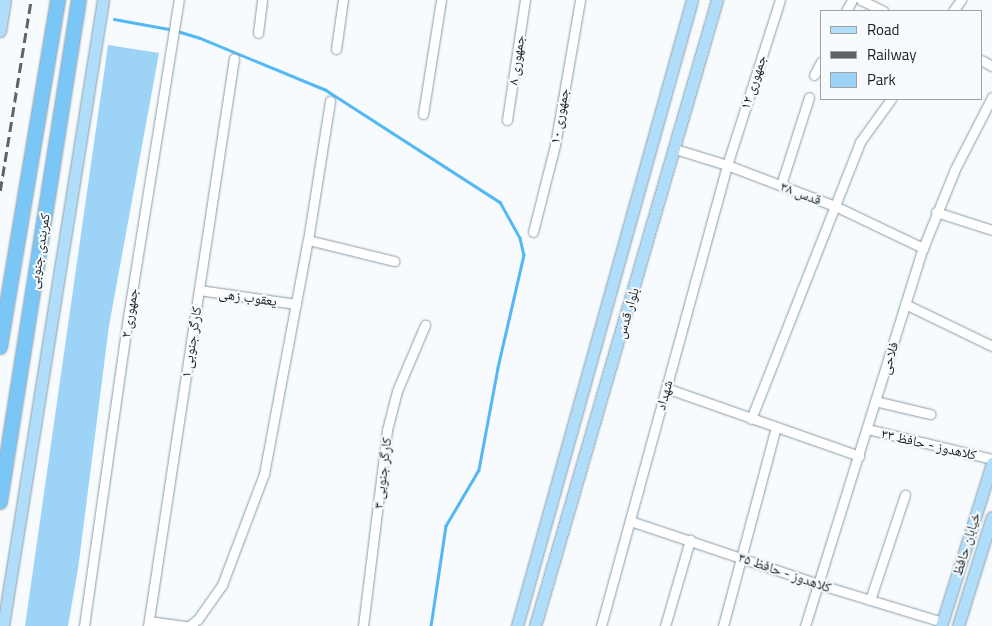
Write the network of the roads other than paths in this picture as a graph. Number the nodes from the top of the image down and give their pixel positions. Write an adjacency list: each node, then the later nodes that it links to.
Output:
1 (5, 0): 16 (main road)
2 (58, 0): 45 (highway, کمربندی جنوبی)
3 (79, 0): 57 (highway, کمربندی جنوبی)
4 (103, 0): 67 (main road)
5 (178, 0): 68 (street, جمهوری ۲)
6 (262, 0): 17 (street)
7 (343, 0): 18 (street)
8 (441, 0): 26 (street)
9 (525, 0): 27 (street, جمهوری ۸)
10 (580, 0): 34 (street, جمهوری ۱۰)
11 (692, 0): 38 (main road, بلوار قدس)
12 (716, 0): 28 (main road, بلوار قدس)
13 (780, 0): 29 (street, جمهوری ۱۲)
14 (861, 0): 15 (street)
15 (882, 10)
16 (0, 31)
17 (258, 33)
18 (336, 48)
19 (234, 58): 40 (street, کارگر جنوبی ۱)
20 (820, 64): 21 (street)
21 (814, 75)
22 (809, 96): 30 (street)
23 (992, 97): 32 (street, فلاحی)
24 (890, 100): 31 (street)
25 (330, 101): 35 (street)
26 (423, 114)
27 (507, 120)
28 (675, 148): 29 (street, قدس ۳۸); 39 (main road, بلوار قدس)
29 (727, 165): 30 (street, قدس ۳۸); 46 (street, شهداد)
30 (781, 185): 31 (street, قدس ۳۸)
31 (835, 206): 36 (street, قدس ۳۸); 49 (street)
32 (936, 212): 33 (street); 36 (street, فلاحی)
33 (992, 230)
34 (533, 232)
35 (308, 240): 37 (street); 41 (street)
36 (922, 248): 42 (street, فلاحی)
37 (394, 261)
38 (619, 261): 39 (main road); 71 (main road, بلوار قدس)
39 (640, 267): 72 (main road, بلوار قدس)
40 (199, 290): 41 (street, یعقوب زهی); 65 (street, کارگر جنوبی ۱)
41 (296, 304): 69 (street)
42 (905, 304): 44 (street); 47 (street, فلاحی)
43 (425, 325): 70 (street, کارگر جنوبی ۳)
44 (992, 346)
45 (0, 347)
46 (666, 388): 49 (street); 59 (street, شهداد)
47 (875, 401): 48 (street); 51 (street, فلاحی)
48 (930, 414)
49 (752, 419): 50 (street)
50 (776, 428): 52 (street); 62 (street)
51 (867, 429): 52 (street, فلاحی); 53 (street, کلاهدوز - حافظ ۳۳)
52 (859, 456): 63 (street, فلاحی)
53 (992, 459)
54 (992, 463): 56 (main road, خیابان حافظ)
55 (905, 495): 64 (street)
56 (987, 499): 66 (main road, خیابان حافظ)
57 (0, 502)
58 (992, 517): 60 (main road, خیابان حافظ)
59 (630, 520): 61 (street, کلاهدوز - حافظ ۳۵); 73 (street, شهداد)
60 (989, 538): 77 (main road, خیابان حافظ)
61 (690, 540): 62 (street, کلاهدوز - حافظ ۳۵); 74 (street)
62 (742, 557): 63 (street, کلاهدوز - حافظ ۳۵); 75 (street)
63 (818, 584): 64 (street, کلاهدوز - حافظ ۳۵); 76 (street, فلاحی)
64 (870, 600): 66 (street, کلاهدوز - حافظ ۳۵)
65 (148, 624): 69 (street)
66 (941, 624)
67 (3, 626)
68 (84, 626)
69 (187, 626)
70 (363, 626)
71 (517, 626)
72 (535, 626)
73 (601, 626)
74 (664, 626)
75 (723, 626)
76 (805, 626)
77 (958, 626)

